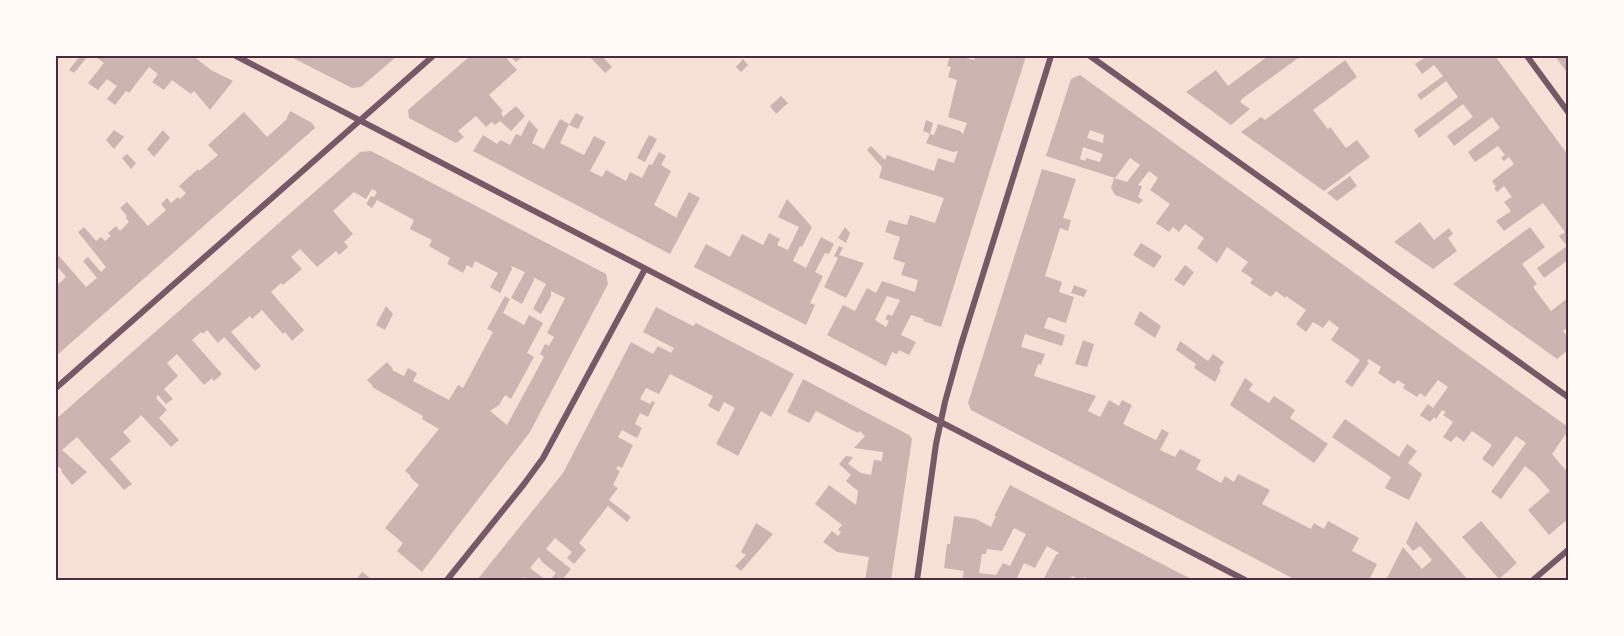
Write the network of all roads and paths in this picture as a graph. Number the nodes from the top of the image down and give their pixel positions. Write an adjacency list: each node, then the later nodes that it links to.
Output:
1 (236, 56): 7 (street)
2 (433, 56): 7 (street)
3 (1051, 56): 11 (street)
4 (1090, 56): 10 (street)
5 (1527, 56): 6 (street)
6 (1569, 112)
7 (360, 120): 8 (street); 9 (street)
8 (645, 269): 11 (street); 13 (street)
9 (56, 388)
10 (1569, 397)
11 (940, 422): 14 (street); 15 (street)
12 (1569, 550): 16 (street)
13 (447, 580)
14 (917, 580)
15 (1245, 580)
16 (1533, 580)

